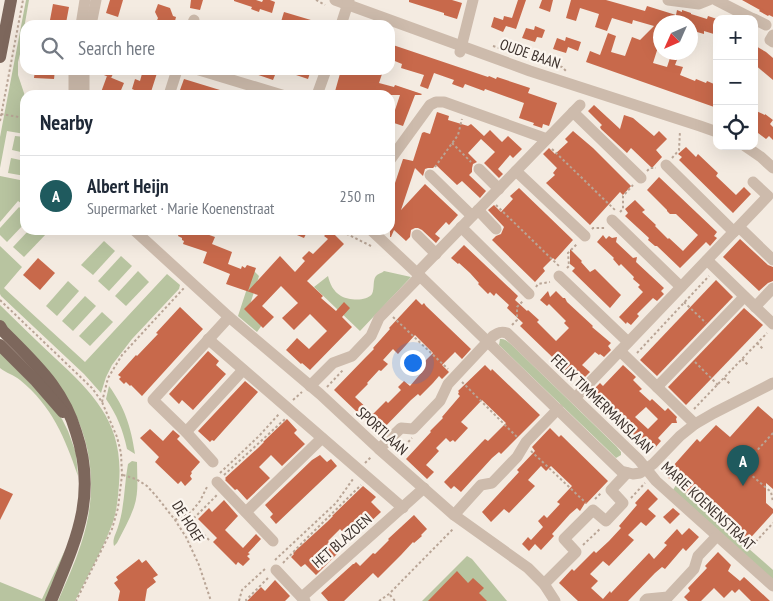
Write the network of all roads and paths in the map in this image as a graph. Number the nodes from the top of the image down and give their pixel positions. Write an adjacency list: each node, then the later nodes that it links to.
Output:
1 (6, 0): 20 (main road)
2 (11, 0): 20 (main road)
3 (23, 0): 35 (path)
4 (85, 0): 13 (street)
5 (96, 0): 14 (street)
6 (335, 0): 11 (street, OUDE BAAN)
7 (473, 0): 22 (street)
8 (668, 0): 9 (street)
9 (709, 0)
10 (716, 0): 12 (street)
11 (349, 2): 15 (street); 16 (street, OUDE BAAN)
12 (746, 15)
13 (81, 20)
14 (92, 20)
15 (343, 20)
16 (392, 20)
17 (395, 21): 22 (street, OUDE BAAN)
18 (758, 22): 19 (street)
19 (770, 30): 21 (street)
20 (4, 35): 23 (main road)
21 (773, 42)
22 (461, 49): 37 (street, OUDE BAAN)
23 (0, 57)
24 (74, 75): 29 (street)
25 (84, 75): 30 (street)
26 (176, 75): 31 (street)
27 (216, 75): 32 (street)
28 (324, 75): 33 (street)
29 (74, 90)
30 (84, 90)
31 (171, 90)
32 (265, 90)
33 (320, 90)
34 (465, 110): 40 (street); 41 (path); 43 (street)
35 (1, 114): 36 (path); 38 (path)
36 (20, 117)
37 (683, 120): 39 (street, OUDE BAAN); 44 (path)
38 (0, 121)
39 (713, 131)
40 (545, 140): 47 (street); 49 (street); 49 (path)
41 (452, 143): 46 (path); 48 (path)
42 (751, 150): 45 (street)
43 (395, 153)
44 (666, 165): 49 (path); 57 (street)
45 (773, 168)
46 (478, 169): 51 (street)
47 (516, 171): 51 (street); 62 (street)
48 (430, 175): 53 (street)
49 (641, 178)
50 (753, 182): 57 (street)
51 (499, 189): 52 (street)
52 (489, 198): 53 (street); 62 (path)
53 (475, 213): 55 (street); 56 (street)
54 (612, 220): 62 (path); 71 (street)
55 (461, 227): 64 (street); 73 (street)
56 (496, 228)
57 (737, 229): 65 (street); 66 (street)
58 (139, 235): 70 (street, SPORTLAAN)
59 (349, 235): 63 (path)
60 (376, 235): 68 (street)
61 (417, 235): 64 (street)
62 (585, 236)
63 (373, 247)
64 (436, 254): 68 (street)
65 (707, 260): 67 (street); 71 (street)
66 (773, 260)
67 (715, 269): 74 (street); 75 (path)
68 (419, 274): 77 (street); 84 (street)
69 (559, 276): 73 (path); 85 (street)
70 (190, 282): 78 (street, SPORTLAAN); 105 (path)
71 (681, 287): 85 (street)
72 (773, 288): 76 (street)
73 (530, 294): 82 (path)
74 (744, 297): 76 (street); 81 (street)
75 (684, 302): 81 (path); 93 (path)
76 (755, 307): 80 (street)
77 (386, 310): 90 (street); 96 (path)
78 (229, 317): 83 (street); 101 (street, SPORTLAAN)
79 (0, 326): 111 (main road)
80 (770, 328): 86 (path)
81 (713, 330): 91 (street)
82 (508, 334): 84 (street); 104 (street, FELIX TIMMERMANSLAAN)
83 (208, 339): 95 (street); 110 (street)
84 (488, 341): 96 (street); 107 (street)
85 (628, 342): 89 (street)
86 (757, 343): 88 (path); 92 (path)
87 (0, 345): 111 (main road)
88 (764, 350)
89 (620, 351): 93 (street); 104 (street)
90 (352, 356): 101 (street); 103 (path)
91 (688, 356): 100 (path); 102 (street)
92 (742, 359): 94 (path); 97 (path)
93 (630, 360): 102 (street)
94 (749, 366)
95 (243, 370): 106 (street); 110 (street)
96 (456, 376): 109 (street); 116 (path)
97 (724, 378): 99 (path); 100 (path)
98 (773, 383): 108 (street)
99 (731, 384)
100 (718, 385): 108 (path)
101 (310, 386): 103 (street, SPORTLAAN); 106 (path)
102 (658, 387): 108 (street)
103 (320, 394): 117 (street, SPORTLAAN)
104 (575, 398): 121 (street, FELIX TIMMERMANSLAAN)
105 (102, 402)
106 (289, 410): 113 (path); 114 (street); 115 (path)
107 (558, 410): 116 (street); 122 (street)
108 (692, 420): 121 (street)
109 (412, 429): 117 (street); 118 (path)
110 (186, 432): 119 (street)
111 (77, 433): 150 (main road)
112 (773, 433): 127 (path)
113 (259, 436): 115 (path); 124 (path)
114 (322, 438): 120 (street); 133 (street)
115 (263, 440): 124 (path)
116 (525, 445): 132 (path); 134 (street)
117 (379, 449): 118 (street, SPORTLAAN)
118 (392, 460): 125 (street, SPORTLAAN)
119 (213, 462)
120 (365, 470): 128 (path); 130 (path, HET BLAZOEN); 131 (street)
121 (649, 472): 122 (street, FELIX TIMMERMANSLAAN); 129 (path); 138 (street, MARIE KOENENSTRAAT)
122 (627, 473): 126 (street)
123 (122, 475): 135 (path, DE HOEF)
124 (217, 482): 133 (street); 135 (path); 139 (path)
125 (424, 488): 131 (street, HET BLAZOEN); 134 (street, SPORTLAAN)
126 (611, 490): 129 (street); 132 (path)
127 (773, 502)
128 (336, 503): 130 (path); 141 (path)
129 (623, 503): 136 (street)
130 (340, 507): 142 (path, HET BLAZOEN)
131 (403, 508): 149 (street, HET BLAZOEN)
132 (593, 510): 136 (street); 144 (street)
133 (246, 512): 140 (street)
134 (458, 518): 146 (street, SPORTLAAN); 148 (path)
135 (175, 520): 151 (path, DE HOEF)
136 (606, 521): 144 (path)
137 (773, 523): 143 (path)
138 (717, 536): 147 (street, MARIE KOENENSTRAAT); 157 (street)
139 (210, 540)
140 (273, 541)
141 (295, 542): 142 (path); 145 (path)
142 (298, 546): 145 (path, HET BLAZOEN)
143 (749, 549)
144 (576, 552): 146 (street)
145 (273, 566): 149 (street, HET BLAZOEN); 152 (path); 153 (path, HET BLAZOEN)
146 (544, 584): 156 (street, SPORTLAAN)
147 (773, 586)
148 (389, 594): 154 (path); 155 (path)
149 (304, 599)
150 (51, 601)
151 (212, 601)
152 (239, 601)
153 (247, 601)
154 (379, 601)
155 (394, 601)
156 (555, 601)
157 (645, 601)

